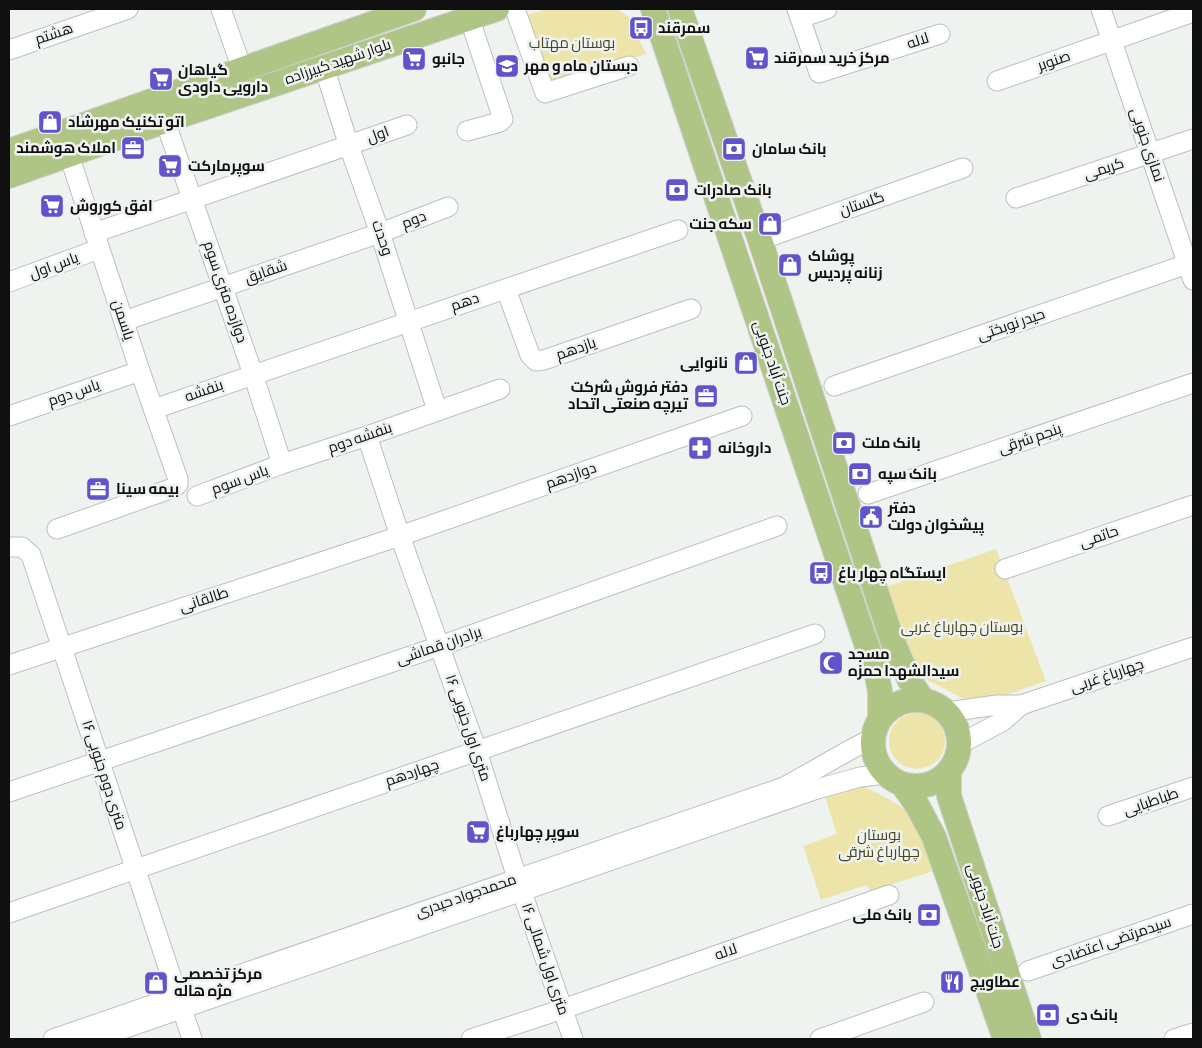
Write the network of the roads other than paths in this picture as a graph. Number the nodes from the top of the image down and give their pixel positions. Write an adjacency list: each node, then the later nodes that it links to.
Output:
1 (128, 9): 15 (street, هشتم)
2 (221, 9): 18 (street)
3 (414, 9): 18 (main road, بلوار شهید کبیرزاده)
4 (497, 9): 12 (main road, بلوار شهید کبیرزاده)
5 (515, 9): 16 (street)
6 (680, 9): 35 (main road, جنت آباد جنوبی)
7 (827, 9): 11 (street)
8 (1101, 9): 14 (street, نمازی جنوبی)
9 (651, 10): 71 (main road, جنت آباد جنوبی)
10 (1193, 12): 14 (street, صنوبر)
11 (798, 13): 13 (street, لاله)
12 (469, 17): 17 (main road, بلوار شهید کبیرزاده); 22 (street)
13 (940, 34)
14 (1112, 40): 19 (street, صنوبر); 26 (street, نمازی جنوبی)
15 (9, 50)
16 (629, 66)
17 (324, 67): 20 (main road, بلوار شهید کبیرزاده); 24 (street, وحدت)
18 (242, 69): 25 (main road, بلوار شهید کبیرزاده)
19 (997, 81)
20 (165, 121): 27 (main road, بلوار شهید کبیرزاده); 31 (street, دوازده متری سوم)
21 (407, 125): 24 (street, اول)
22 (467, 131)
23 (1193, 139): 26 (street, کریمی)
24 (349, 146): 31 (street, اول); 34 (street, وحدت)
25 (9, 151)
26 (1150, 154): 30 (street, کریمی); 37 (street, نمازی جنوبی)
27 (68, 155): 29 (main road, بلوار شهید کبیرزاده); 36 (street, یاسمن)
28 (963, 168): 35 (street, گلستان)
29 (9, 176)
30 (1016, 198)
31 (192, 199): 36 (street, یاس اول); 39 (street, دوازده متری سوم)
32 (448, 207): 34 (street, دوم)
33 (678, 230): 40 (street, دهم)
34 (380, 233): 39 (street, شقایق); 43 (street, وحدت)
35 (760, 240): 68 (main road, جنت آباد جنوبی)
36 (97, 241): 38 (street, یاس اول); 42 (street, یاسمن)
37 (1191, 269): 47 (street, حیدر نوبختی)
38 (9, 282)
39 (223, 286): 42 (street, شقایق); 45 (street, دوازده متری سوم)
40 (506, 288): 41 (street, یازدهم); 43 (street, دهم)
41 (691, 309)
42 (124, 321): 44 (street, یاسمن)
43 (409, 321): 45 (street, دهم); 50 (street, وحدت)
44 (140, 371): 49 (street, یاسمن); 51 (street, یاس دوم)
45 (253, 374): 49 (street, بنفشه); 54 (street, دوازده متری سوم)
46 (1193, 383): 55 (street, پنجم شرقی)
47 (834, 386)
48 (500, 389): 50 (street, بنفشه دوم)
49 (154, 409): 59 (street, یاسمن)
50 (438, 410): 53 (street, بنفشه دوم)
51 (9, 416)
52 (742, 416): 60 (street, دوازدهم)
53 (367, 436): 54 (street, بنفشه دوم); 60 (street, ۱۶ متری اول جنوبی)
54 (282, 464): 56 (street, یاس سوم)
55 (868, 494)
56 (197, 496)
57 (1193, 505): 62 (street, حاتمی)
58 (776, 526): 64 (street, برادران قماشی)
59 (57, 530)
60 (400, 536): 64 (street, ۱۶ متری اول جنوبی); 66 (street, طالقانی)
61 (9, 547): 66 (street, ۱۶ متری دوم جنوبی)
62 (1005, 569)
63 (815, 634): 73 (street, چهاردهم)
64 (440, 646): 73 (street, ۱۶ متری اول جنوبی); 74 (street, برادران قماشی)
65 (1193, 646): 69 (street, چهارباغ غربی)
66 (62, 647): 67 (street, طالقانی); 74 (street, ۱۶ متری دوم جنوبی)
67 (9, 665)
68 (922, 700): 70 (main road); 71 (main road)
69 (1021, 705): 70 (street); 72 (street)
70 (947, 712): 72 (main road)
71 (876, 728): 76 (main road); 81 (street, محمدجواد حیدری)
72 (960, 744): 75 (main road)
73 (477, 751): 80 (street, چهاردهم); 81 (street, ۱۶ متری اول جنوبی)
74 (100, 761): 78 (street, برادران قماشی); 80 (street, ۱۶ متری دوم جنوبی)
75 (949, 772): 76 (main road); 97 (main road, جنت آباد جنوبی)
76 (894, 779): 81 (street, محمدجواد حیدری); 96 (main road, جنت آباد جنوبی)
77 (1193, 788): 79 (street, طباطبایی)
78 (9, 792)
79 (1108, 816)
80 (136, 869): 83 (street, چهاردهم); 86 (street, ۱۶ متری دوم جنوبی)
81 (520, 885): 86 (street, محمدجواد حیدری); 88 (street, ۱۶ متری اول شمالی)
82 (889, 895): 88 (street, لاله)
83 (9, 913)
84 (1193, 914): 85 (street, سیدمرتضی اعتضادی)
85 (1028, 971)
86 (180, 1002): 90 (street, محمدجواد حیدری); 91 (street, محمدجواد حیدری); 92 (street, ۱۶ متری دوم جنوبی)
87 (924, 1002): 95 (street)
88 (563, 1009): 93 (street, لاله); 94 (street, ۱۶ متری اول شمالی)
89 (1193, 1033): 98 (street)
90 (52, 1039)
91 (94, 1039)
92 (192, 1039)
93 (471, 1039)
94 (573, 1039)
95 (820, 1039)
96 (1005, 1039)
97 (1029, 1039)
98 (1174, 1039)

